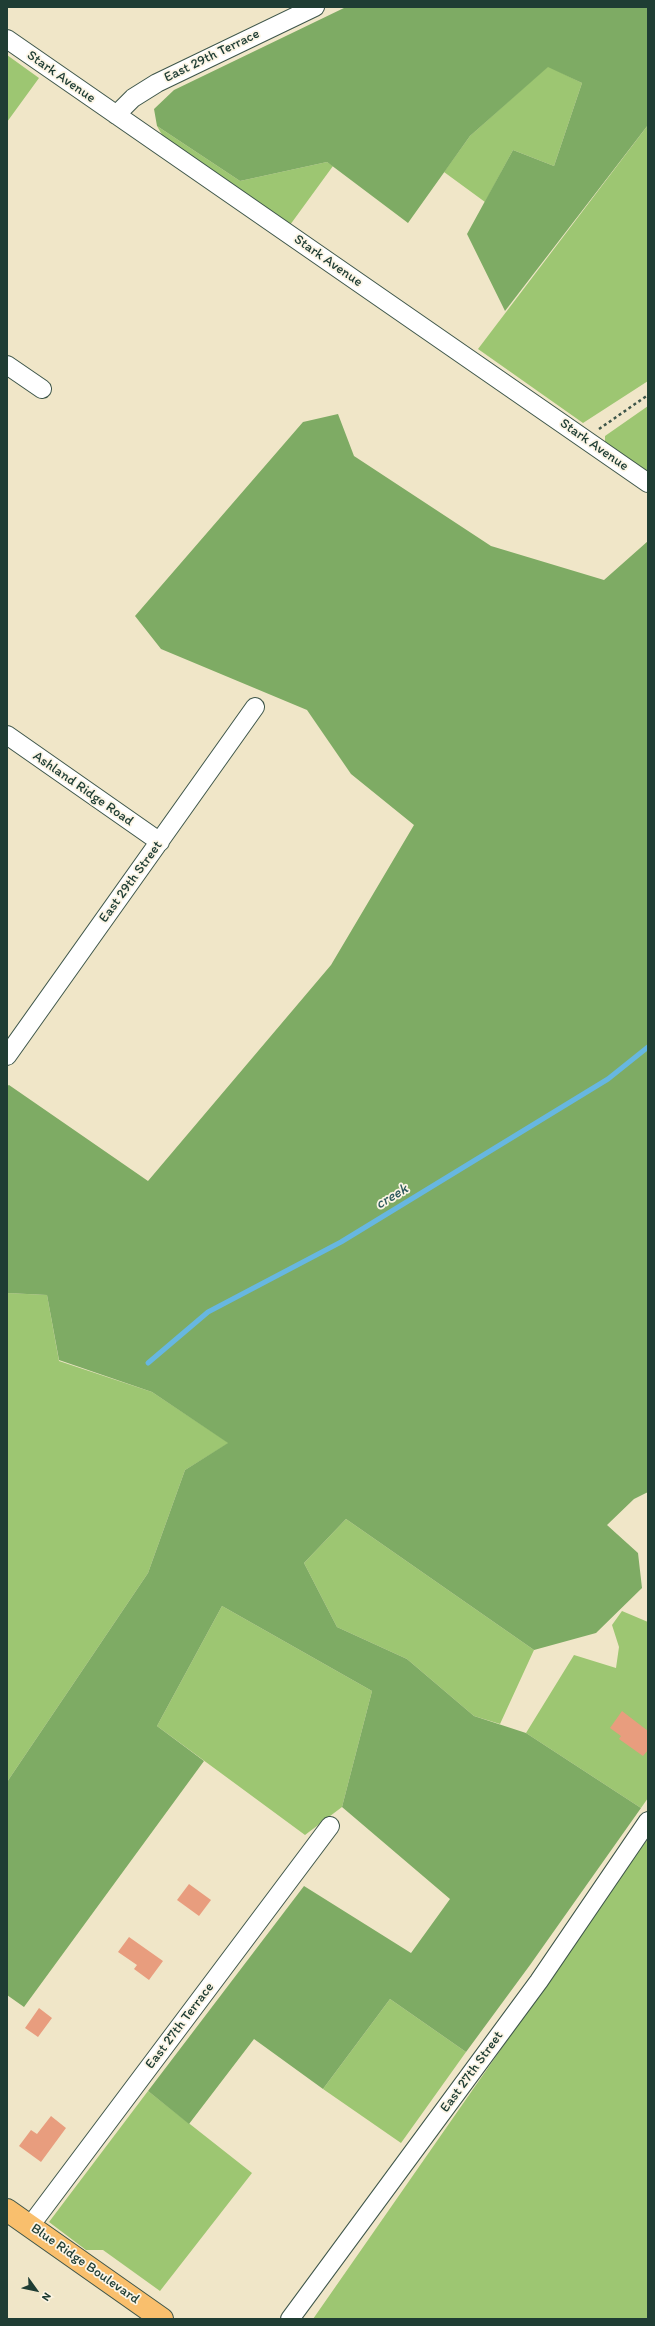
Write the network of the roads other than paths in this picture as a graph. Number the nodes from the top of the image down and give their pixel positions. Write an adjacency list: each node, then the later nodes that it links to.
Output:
1 (315, 7): 3 (street, East 29th Terrace)
2 (7, 39): 3 (street, Stark Avenue)
3 (116, 115): 6 (street, Stark Avenue)
4 (7, 366): 5 (street)
5 (42, 389)
6 (648, 483)
7 (255, 707): 9 (street, East 29th Street)
8 (7, 735): 9 (street, Ashland Ridge Road)
9 (160, 842): 10 (street, East 29th Street)
10 (7, 1056)
11 (648, 1821): 16 (street, East 27th Street)
12 (330, 1826): 14 (street, East 27th Terrace)
13 (7, 2210): 14 (main road, Blue Ridge Boulevard)
14 (30, 2226): 15 (main road, Blue Ridge Boulevard)
15 (162, 2319)
16 (290, 2319)

